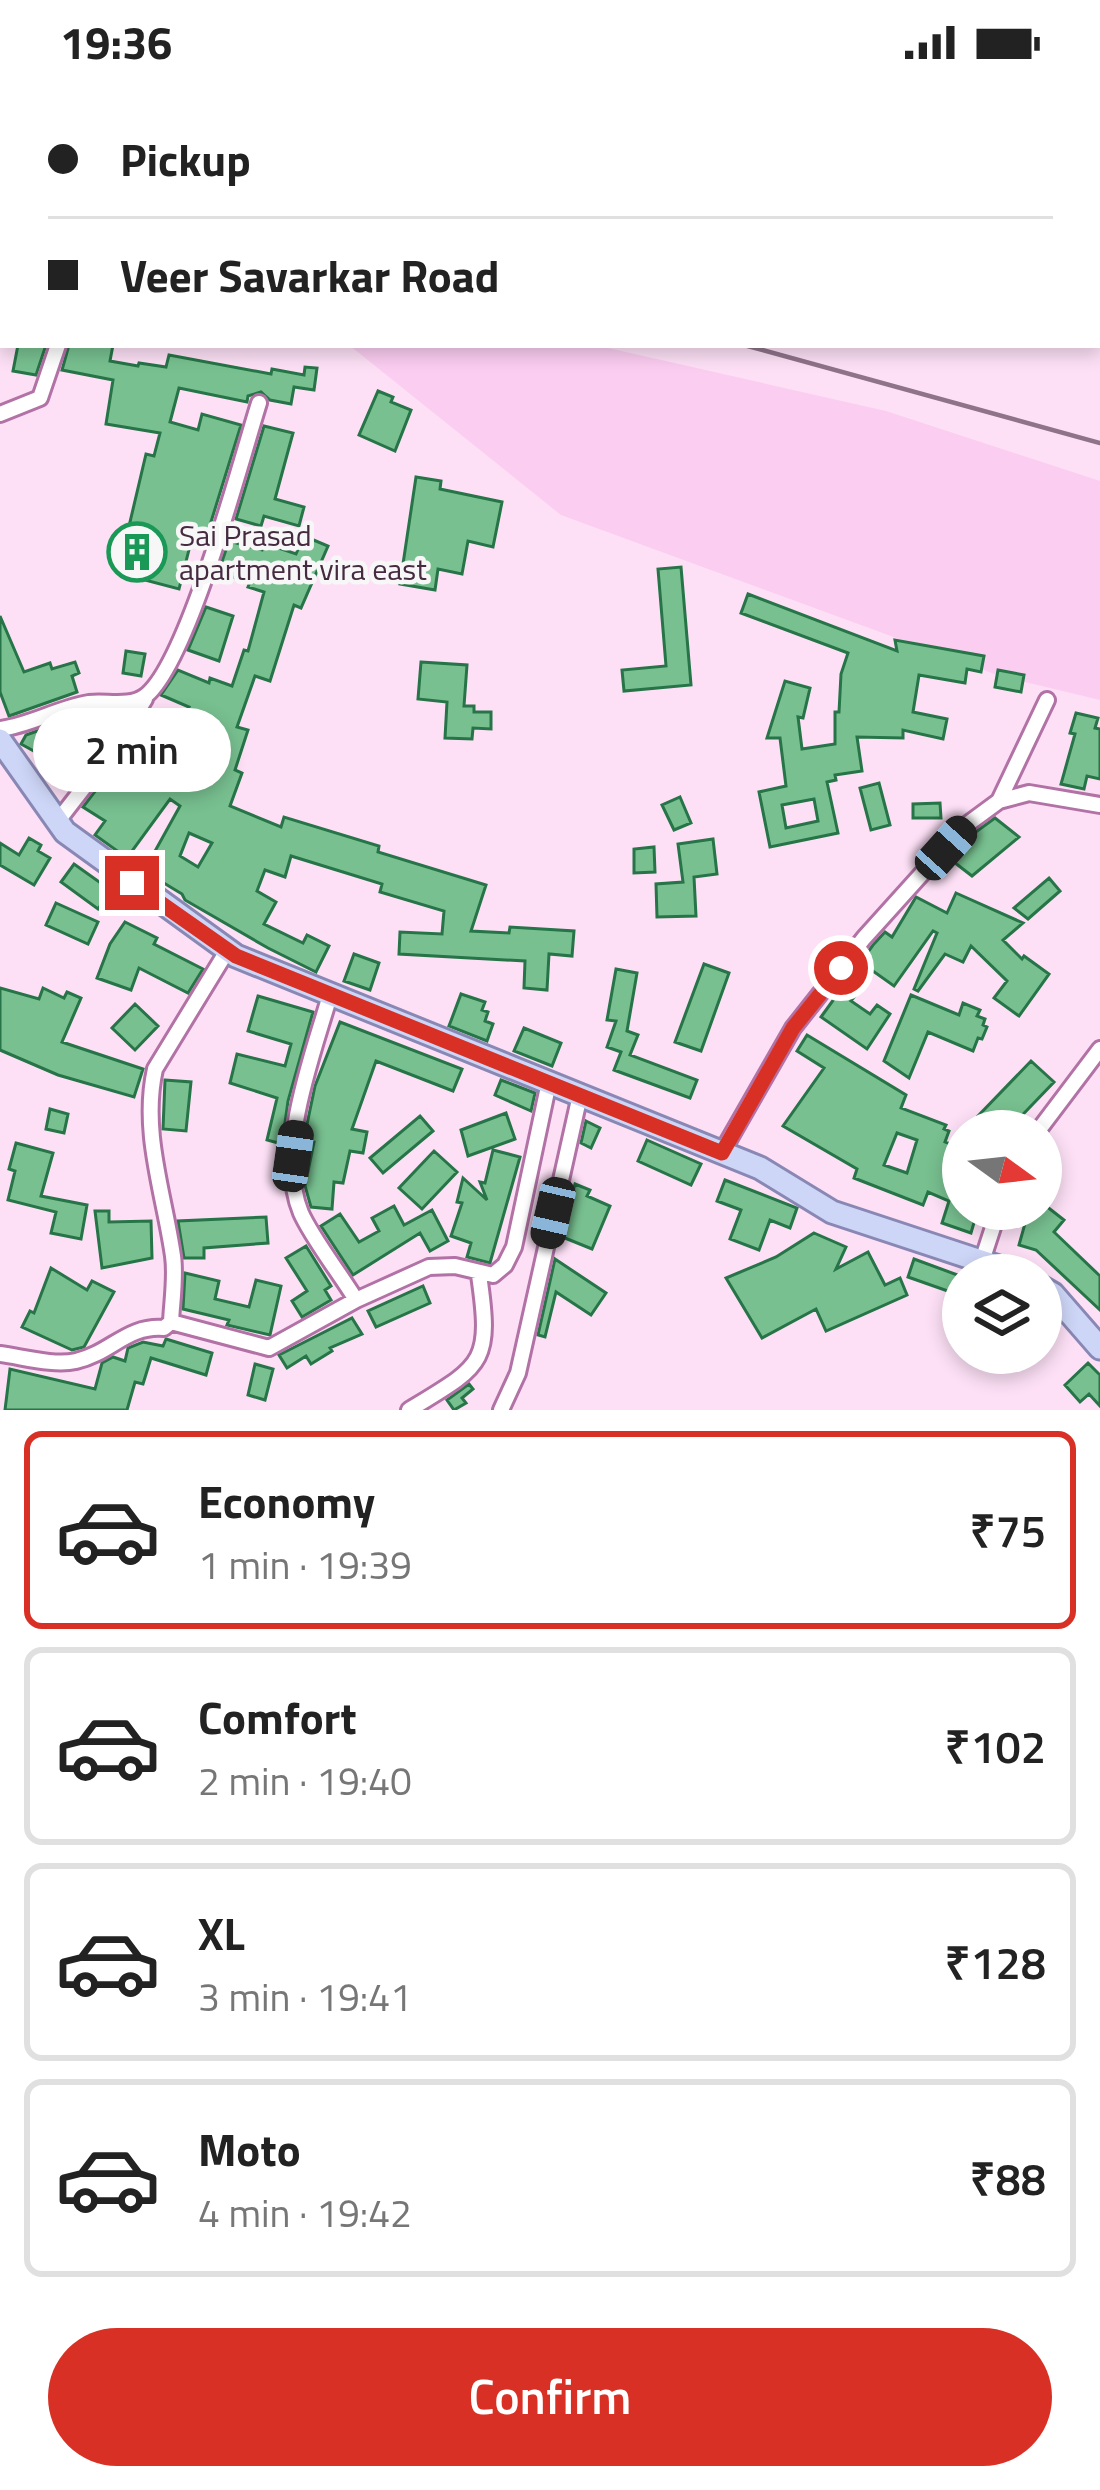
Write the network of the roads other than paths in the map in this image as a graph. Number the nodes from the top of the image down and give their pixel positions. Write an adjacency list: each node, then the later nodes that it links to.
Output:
1 (57, 348): 3 (street)
2 (259, 403): 4 (street)
3 (0, 414)
4 (148, 695): 6 (street); 10 (street)
5 (1047, 700): 8 (street)
6 (0, 729)
7 (0, 740): 10 (main road)
8 (999, 801): 9 (street); 17 (street)
9 (1100, 806)
10 (57, 822): 11 (main road)
11 (227, 951): 12 (main road); 22 (street)
12 (331, 994): 14 (main road); 20 (street)
13 (1100, 1049): 16 (street)
14 (549, 1082): 15 (main road); 19 (street)
15 (580, 1096): 17 (main road); 26 (street)
16 (1053, 1110)
17 (722, 1153): 18 (main road)
18 (961, 1254)
19 (478, 1275): 20 (street); 25 (street)
20 (356, 1300): 22 (street)
21 (1062, 1305): 23 (main road)
22 (171, 1322): 24 (street)
23 (1100, 1348)
24 (0, 1354)
25 (409, 1410)
26 (501, 1410)

